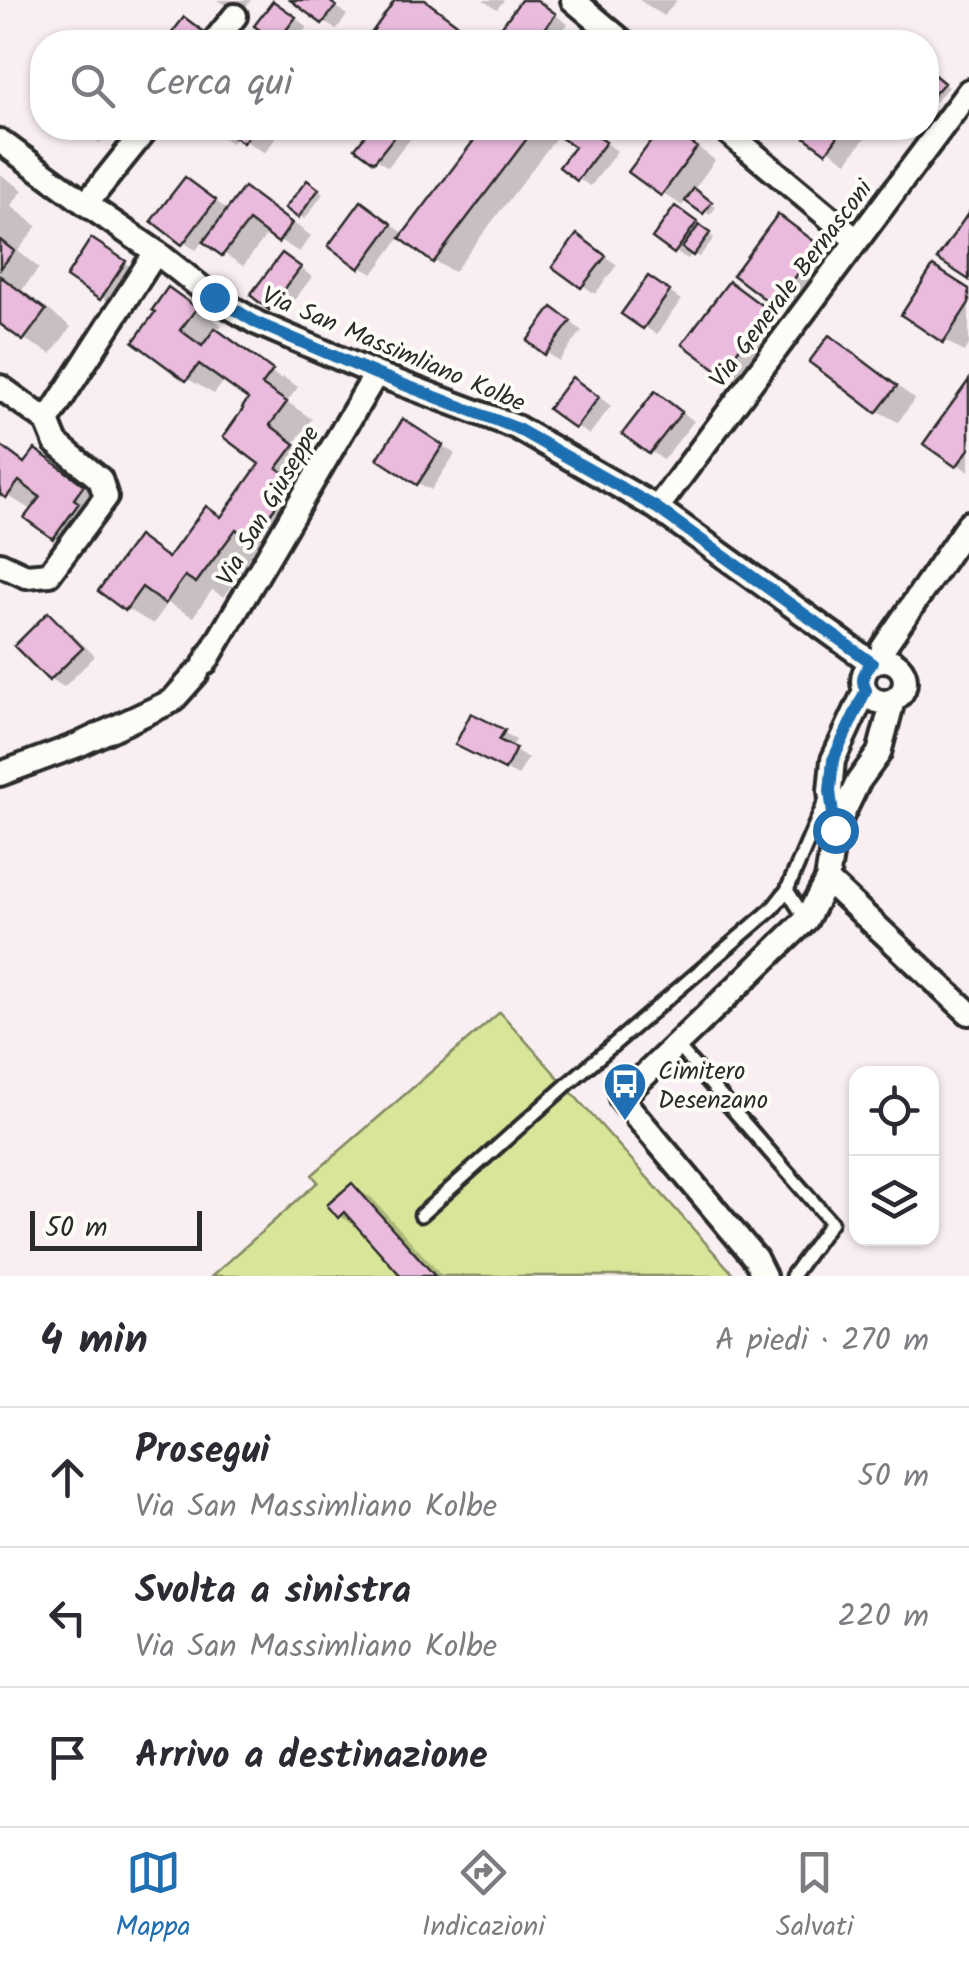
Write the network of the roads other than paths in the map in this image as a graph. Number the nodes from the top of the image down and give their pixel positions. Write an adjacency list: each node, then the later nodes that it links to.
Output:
1 (572, 0): 4 (street)
2 (234, 16): 3 (street)
3 (223, 30)
4 (608, 30)
5 (969, 91): 6 (street, Via Generale Bernasconi)
6 (939, 131)
7 (0, 140): 11 (street, Via San Massimliano Kolbe)
8 (137, 140): 11 (street)
9 (737, 140): 12 (street)
10 (932, 140): 12 (street, Via Generale Bernasconi)
11 (86, 204): 13 (street, Via San Massimliano Kolbe)
12 (856, 240): 17 (street, Via Generale Bernasconi)
13 (156, 252): 14 (street, Via San Massimliano Kolbe); 16 (street)
14 (376, 374): 17 (street, Via San Massimliano Kolbe); 23 (street, Via San Giuseppe)
15 (0, 387): 16 (street)
16 (47, 421): 19 (street)
17 (657, 508): 20 (street, Via San Massimliano Kolbe)
18 (969, 523): 20 (street)
19 (0, 564)
20 (877, 661): 21 (street); 22 (street)
21 (866, 690): 22 (street); 24 (street)
22 (894, 700): 25 (street)
23 (0, 774)
24 (830, 791): 25 (street); 27 (lane)
25 (835, 830): 26 (street)
26 (827, 880): 28 (street); 29 (street)
27 (787, 890): 28 (lane); 31 (lane)
28 (806, 920): 30 (street)
29 (969, 1013)
30 (676, 1046): 32 (street); 33 (lane)
31 (421, 1214)
32 (764, 1276)
33 (792, 1276)

